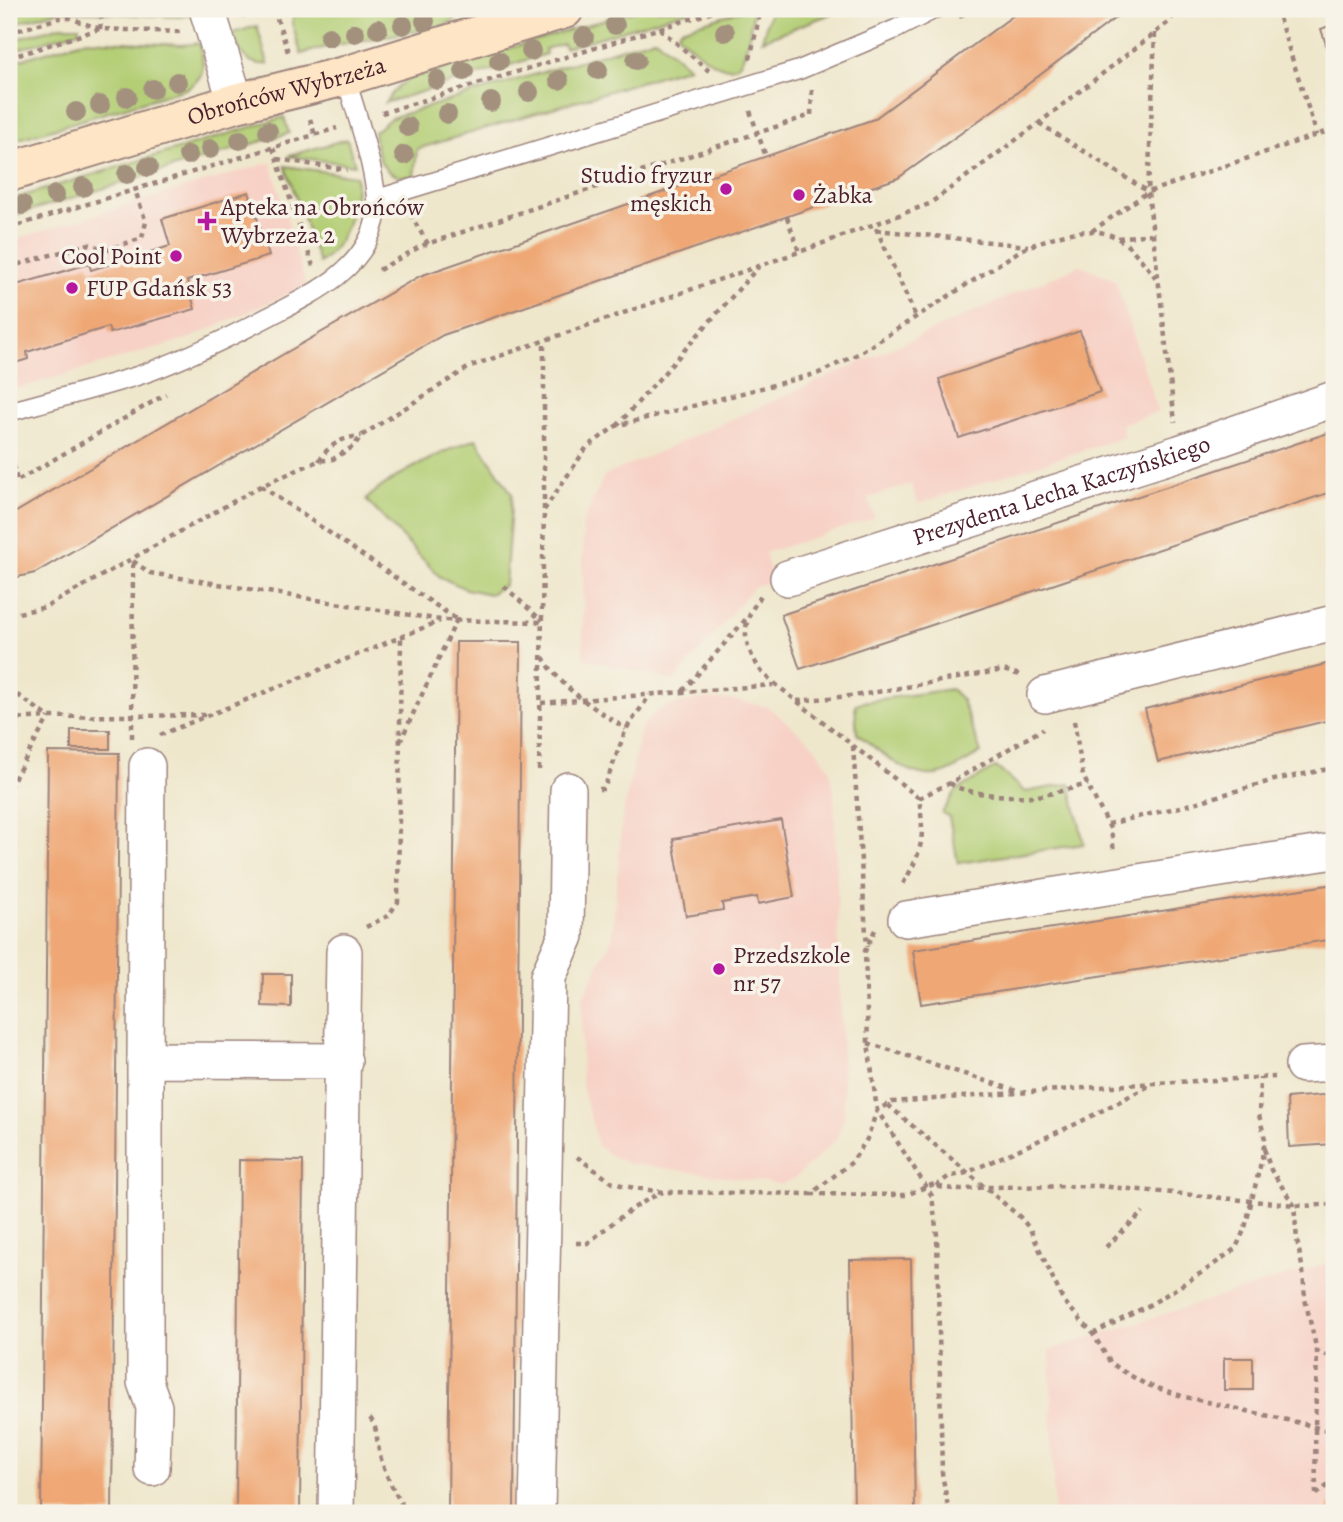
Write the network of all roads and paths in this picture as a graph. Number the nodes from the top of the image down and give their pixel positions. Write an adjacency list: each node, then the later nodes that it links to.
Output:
1 (110, 9): 10 (path)
2 (564, 9): 16 (main road, Obrońców Wybrzeża)
3 (761, 9): 15 (path)
4 (935, 9): 19 (lane)
5 (975, 9): 9 (path)
6 (1177, 9): 12 (path)
7 (1276, 9): 24 (path)
8 (196, 20): 10 (path); 20 (street)
9 (952, 21)
10 (100, 29): 13 (path); 14 (path)
11 (660, 29): 17 (path)
12 (1156, 32): 21 (path); 32 (path)
13 (9, 33)
14 (9, 58)
15 (748, 70)
16 (345, 75): 20 (main road, Obrońców Wybrzeża); 29 (lane)
17 (719, 79)
18 (812, 81): 23 (path)
19 (741, 88): 23 (path); 31 (lane)
20 (236, 103): 28 (main road, Obrońców Wybrzeża)
21 (1039, 123): 32 (path); 35 (path)
22 (1334, 129): 24 (path)
23 (758, 133): 26 (path); 40 (path)
24 (1317, 135): 32 (path)
25 (273, 148): 27 (path)
26 (766, 157)
27 (277, 159): 29 (path); 44 (path)
28 (9, 172)
29 (372, 174): 33 (lane)
30 (135, 190): 45 (path)
31 (402, 190): 33 (lane); 40 (path)
32 (1148, 192): 37 (path); 38 (path)
33 (377, 199): 52 (lane)
34 (787, 218): 42 (path)
35 (873, 224): 36 (path); 42 (path)
36 (876, 230): 41 (path); 48 (path)
37 (1092, 231): 39 (path); 41 (path)
38 (1152, 234): 39 (path); 47 (path)
39 (1118, 238): 47 (path)
40 (428, 244): 46 (path)
41 (1028, 246): 48 (path)
42 (799, 252): 43 (path)
43 (761, 265): 49 (path); 53 (path)
44 (313, 266)
45 (9, 267)
46 (378, 271)
47 (1156, 278): 56 (path)
48 (916, 317): 53 (path)
49 (544, 341): 54 (path); 61 (path)
50 (170, 392): 58 (path)
51 (1334, 399): 56 (street, Prezydenta Lecha Kaczyńskiego)
52 (9, 412)
53 (616, 426): 61 (path)
54 (361, 436): 57 (path); 57 (path)
55 (9, 445): 58 (path)
56 (1179, 453): 63 (street, Prezydenta Lecha Kaczyńskiego)
57 (318, 461): 60 (path)
58 (17, 481): 59 (path)
59 (9, 483)
60 (261, 486): 62 (path); 67 (path)
61 (544, 510): 69 (path)
62 (133, 561): 65 (path); 68 (path); 82 (path)
63 (788, 578): 66 (path)
64 (503, 586): 69 (path)
65 (9, 615)
66 (747, 617): 73 (path); 75 (path)
67 (457, 619): 68 (path); 69 (path); 86 (path)
68 (441, 621): 71 (path)
69 (542, 622): 72 (path)
70 (1334, 624): 77 (street)
71 (401, 637): 81 (path); 86 (path)
72 (542, 655): 78 (path); 80 (path)
73 (774, 685): 75 (path); 79 (path)
74 (9, 689): 83 (path)
75 (682, 692): 76 (path)
76 (650, 695): 78 (path); 85 (path)
77 (1063, 699): 79 (path); 90 (path); 91 (path)
78 (584, 700): 80 (path); 85 (path)
79 (796, 701): 87 (path)
80 (541, 703): 93 (path)
81 (208, 715): 82 (path); 88 (path)
82 (132, 716): 83 (path); 88 (path)
83 (49, 717): 84 (path); 92 (path)
84 (9, 719)
85 (626, 729): 93 (path)
86 (399, 744): 100 (path)
87 (853, 745): 94 (path); 99 (path)
88 (145, 750): 102 (street)
89 (1334, 768): 95 (path)
90 (950, 783): 91 (path); 94 (path)
91 (1088, 784): 95 (path)
92 (9, 788)
93 (568, 790): 108 (street)
94 (919, 798): 98 (path)
95 (1108, 824): 97 (path)
96 (1334, 851): 97 (street)
97 (1118, 885): 98 (street)
98 (894, 912): 99 (path)
99 (867, 948): 101 (path)
100 (344, 953): 103 (street)
101 (868, 1043): 105 (path); 107 (path)
102 (145, 1060): 103 (street); 128 (street)
103 (344, 1061): 130 (street)
104 (1155, 1083): 105 (path); 109 (path); 110 (path)
105 (1024, 1093): 106 (path)
106 (888, 1105): 107 (path); 110 (path)
107 (877, 1110): 113 (path); 115 (path)
108 (545, 1124): 114 (path); 120 (street)
109 (1264, 1148): 116 (path); 118 (path)
110 (966, 1173): 111 (path); 112 (path)
111 (936, 1186): 112 (path); 113 (path)
112 (986, 1187): 116 (path); 122 (path)
113 (927, 1188): 115 (path); 133 (path)
114 (664, 1192): 115 (path); 120 (path)
115 (811, 1194)
116 (1251, 1201): 118 (path); 122 (path)
117 (1334, 1204): 118 (path)
118 (1294, 1205): 123 (path)
119 (1143, 1212): 121 (path)
120 (542, 1243): 132 (street)
121 (1106, 1247)
122 (1093, 1334): 126 (path)
123 (1317, 1351): 124 (path); 126 (path)
124 (1334, 1358)
125 (376, 1425): 131 (path)
126 (1315, 1427): 127 (path); 129 (path)
127 (1334, 1433)
128 (152, 1468)
129 (1334, 1481)
130 (336, 1513)
131 (407, 1513)
132 (537, 1513)
133 (949, 1513)

